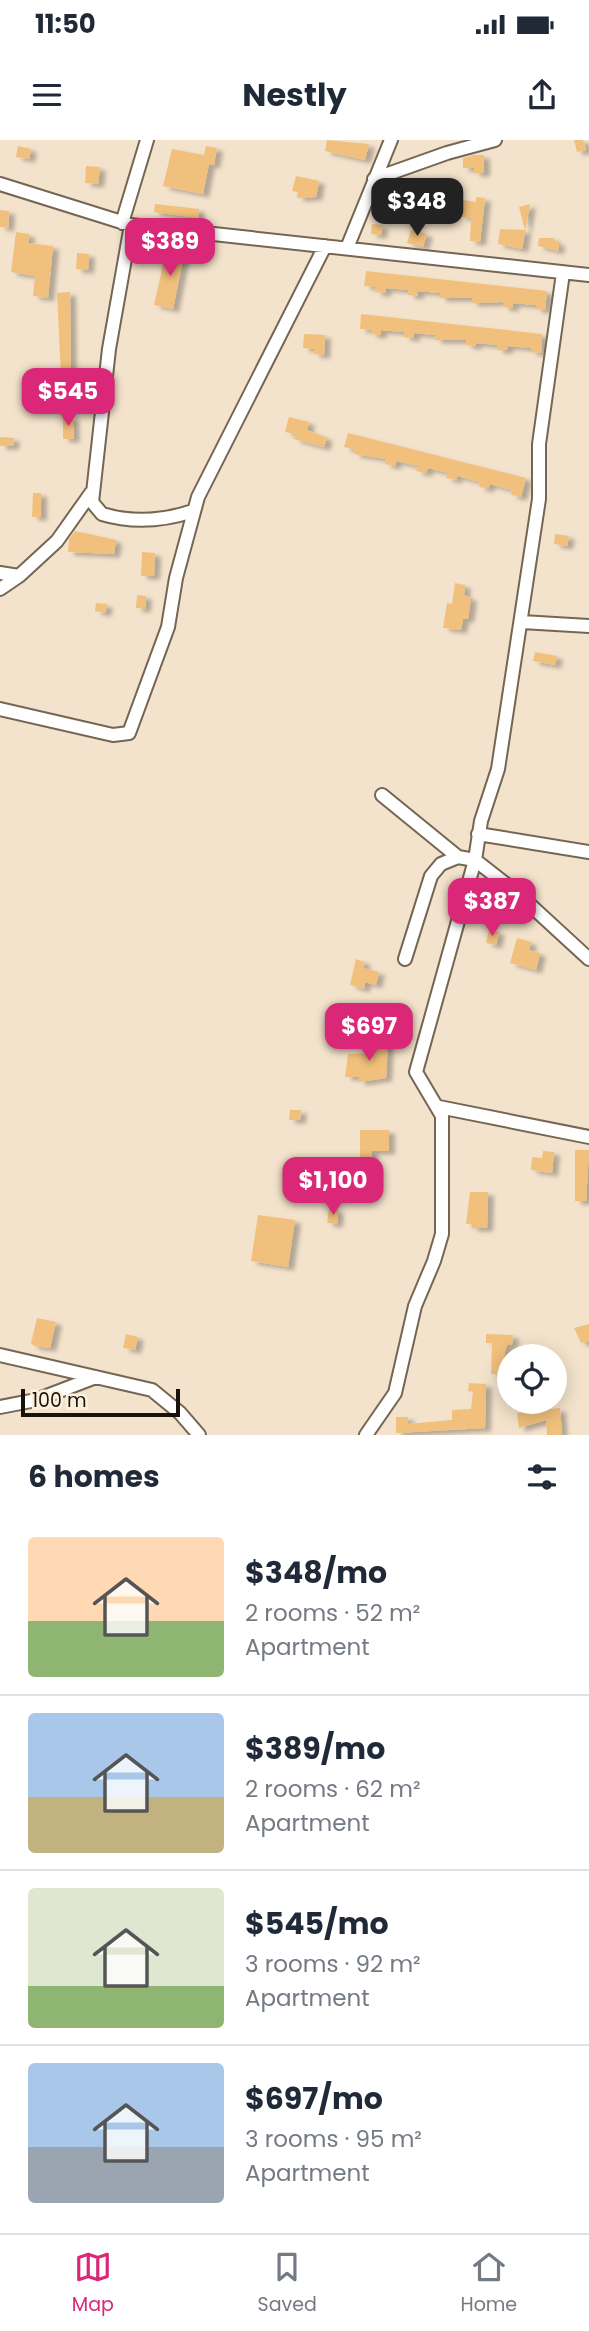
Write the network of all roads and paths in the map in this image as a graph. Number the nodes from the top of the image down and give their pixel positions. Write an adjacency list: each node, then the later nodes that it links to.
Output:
1 (147, 140): 6 (street)
2 (391, 140): 4 (street)
3 (495, 140): 4 (street)
4 (374, 179): 8 (street)
5 (0, 184): 6 (street)
6 (126, 224): 7 (street); 11 (street)
7 (325, 246): 8 (street); 12 (street)
8 (347, 248): 9 (street)
9 (563, 273): 10 (street); 16 (street)
10 (589, 275)
11 (91, 493): 12 (street); 14 (street)
12 (193, 511): 18 (street)
13 (0, 573): 14 (street)
14 (19, 576): 15 (street)
15 (0, 589)
16 (522, 622): 17 (street); 20 (street)
17 (589, 626)
18 (0, 709)
19 (382, 795): 22 (street)
20 (478, 834): 21 (street); 23 (street)
21 (589, 852)
22 (458, 857): 23 (street); 24 (street)
23 (475, 860): 25 (street); 26 (street)
24 (405, 959)
25 (589, 959)
26 (439, 1107): 27 (street); 32 (street)
27 (589, 1137)
28 (0, 1355): 29 (street)
29 (97, 1376): 30 (street); 31 (street)
30 (0, 1407)
31 (199, 1435)
32 (366, 1435)

